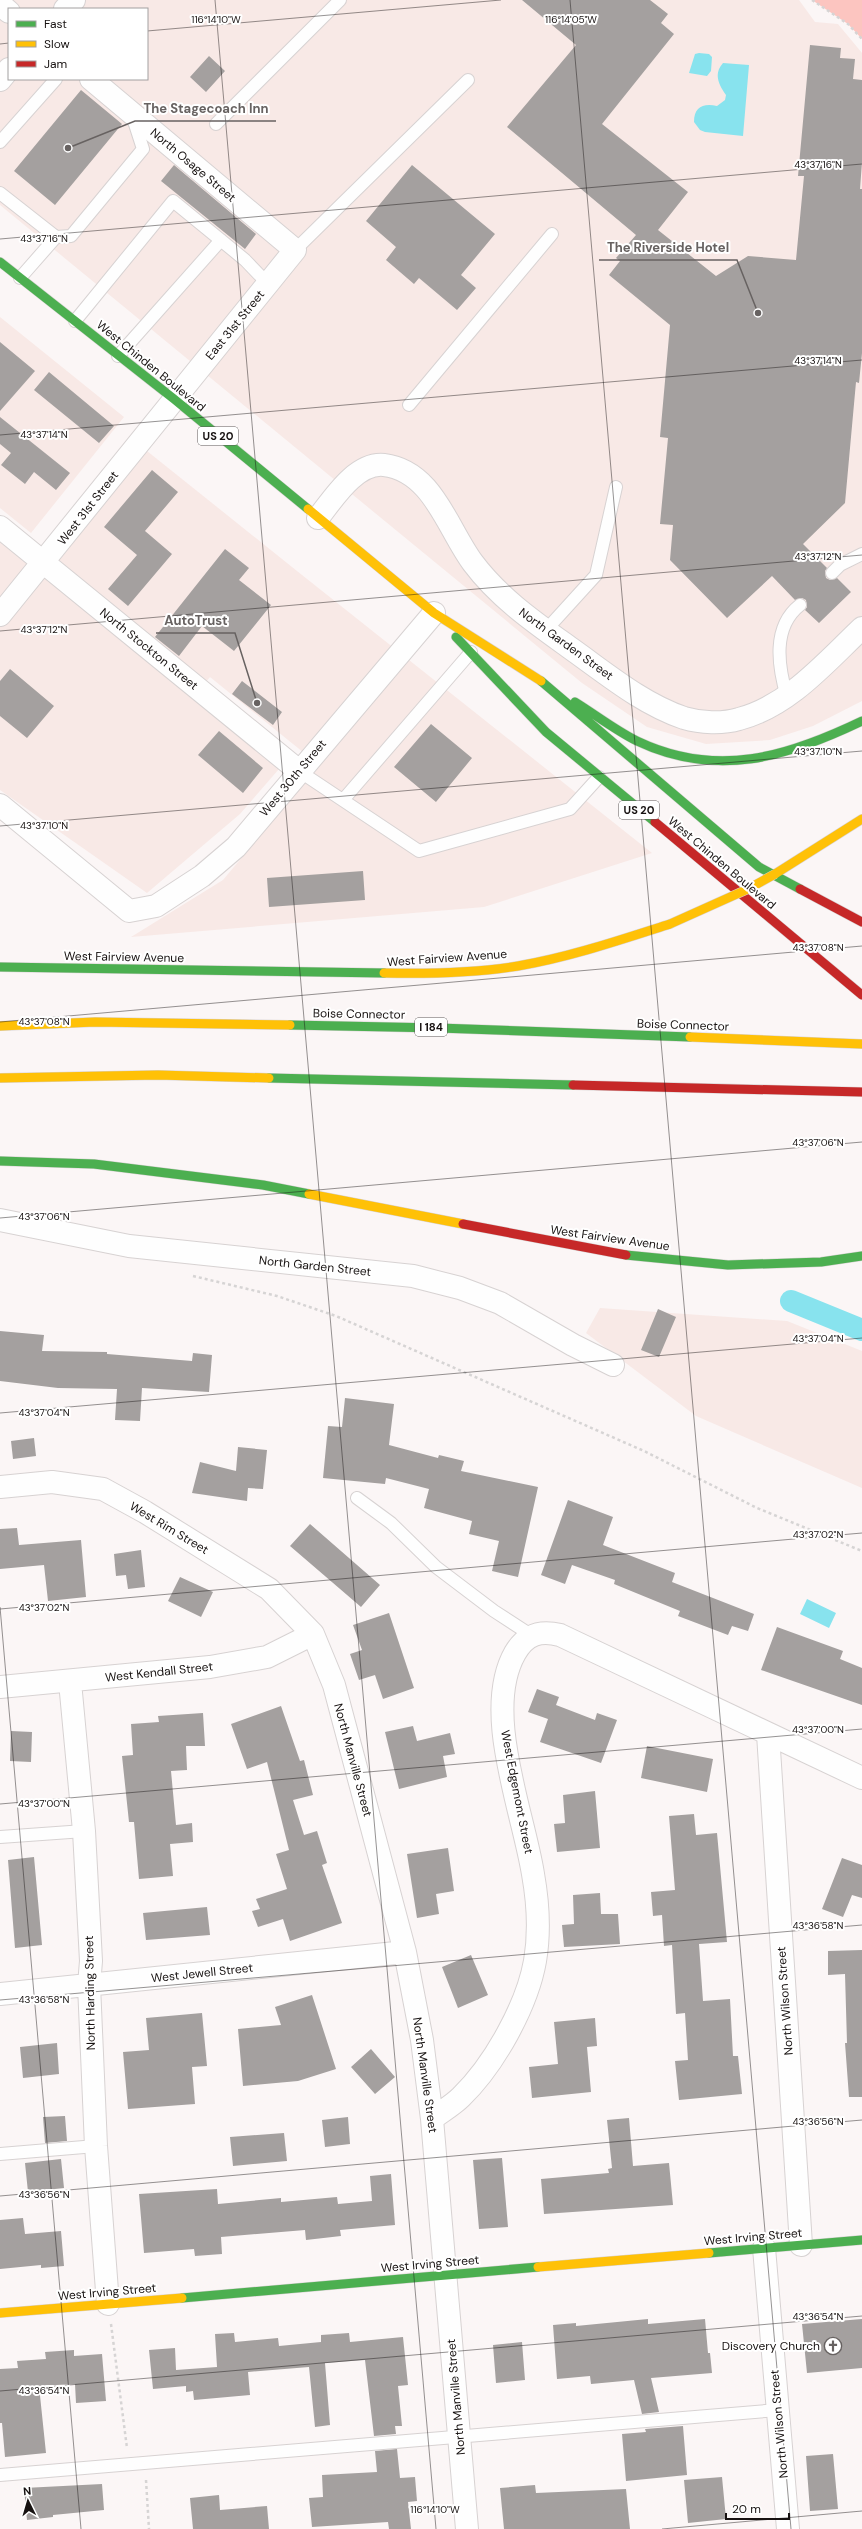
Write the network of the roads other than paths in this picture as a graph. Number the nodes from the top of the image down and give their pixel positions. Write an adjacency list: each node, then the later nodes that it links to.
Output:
1 (74, 0): 4 (street)
2 (340, 0): 12 (lane)
3 (0, 4): 5 (street)
4 (66, 8)
5 (8, 11)
6 (8, 70): 7 (street)
7 (0, 80)
8 (55, 80): 13 (lane)
9 (91, 80): 11 (street, North Osage Street)
10 (468, 80): 18 (lane)
11 (131, 113): 16 (lane); 18 (street, North Osage Street)
12 (216, 124)
13 (0, 142)
14 (0, 193): 16 (lane)
15 (552, 234): 25 (lane)
16 (56, 237): 20 (lane)
17 (221, 240): 21 (lane); 22 (lane); 23 (lane)
18 (296, 250): 21 (street, East 31st Street)
19 (0, 262): 20 (main road, West Chinden Boulevard / US 20)
20 (20, 278): 22 (main road, West Chinden Boulevard / US 20)
21 (268, 284): 24 (street, East 31st Street)
22 (75, 321): 23 (main road, West Chinden Boulevard / US 20)
23 (118, 356): 24 (main road, West Chinden Boulevard / US 20)
24 (174, 399): 27 (main road, West Chinden Boulevard / US 20); 30 (street, West 31st Street)
25 (409, 405)
26 (616, 487): 36 (lane)
27 (318, 518): 33 (main road, West Chinden Boulevard / US 20); 36 (street, North Garden Street)
28 (0, 526): 30 (street, North Stockton Street)
29 (862, 554): 31 (lane)
30 (44, 563): 34 (street, West 31st Street); 41 (street, North Stockton Street)
31 (832, 573)
32 (800, 605): 39 (lane)
33 (434, 613): 37 (main road, West Chinden Boulevard / US 20); 38 (main road, West Chinden Boulevard / US 20); 41 (street, West 30th Street)
34 (0, 615)
35 (862, 628): 39 (street, North Garden Street)
36 (546, 630): 39 (street, North Garden Street)
37 (471, 652): 42 (main road, West Chinden Boulevard / US 20); 43 (lane)
38 (541, 681): 40 (main road, West Chinden Boulevard); 46 (main road, US 20)
39 (787, 697)
40 (862, 721)
41 (298, 771): 43 (lane); 44 (street, West 30th Street)
42 (599, 777): 43 (lane); 48 (main road, West Chinden Boulevard / US 20)
43 (343, 800)
44 (0, 805)
45 (862, 820): 47 (main road, West Fairview Avenue, bridge)
46 (862, 922)
47 (0, 967)
48 (862, 995)
49 (0, 1026): 50 (main road, Boise Connector / I 184)
50 (862, 1044)
51 (0, 1078): 52 (main road)
52 (862, 1092)
53 (0, 1161): 55 (main road, West Fairview Avenue)
54 (0, 1220): 56 (street, North Garden Street)
55 (862, 1256)
56 (613, 1365)
57 (0, 1487): 59 (street, West Rim Street)
58 (357, 1498): 60 (lane)
59 (313, 1634): 61 (street, West Kendall Street); 67 (street, North Manville Street)
60 (531, 1635): 63 (street); 70 (street, West Edgemont Street)
61 (70, 1682): 62 (street, West Kendall Street); 65 (street, North Harding Street)
62 (0, 1687)
63 (768, 1734): 64 (street); 74 (street, North Wilson Street)
64 (862, 1778)
65 (84, 1831): 66 (lane); 68 (street, North Harding Street)
66 (0, 1837)
67 (405, 1952): 68 (street, West Jewell Street); 70 (street, North Manville Street)
68 (89, 1985): 69 (street, West Jewell Street); 71 (street, North Harding Street)
69 (0, 1994)
70 (432, 2119): 76 (street, North Manville Street)
71 (96, 2146): 72 (lane); 77 (street, North Harding Street)
72 (0, 2154)
73 (862, 2240): 74 (main road, West Irving Street)
74 (801, 2245): 75 (main road, West Irving Street)
75 (764, 2248): 76 (main road, West Irving Street); 79 (street, North Wilson Street)
76 (446, 2275): 77 (main road, West Irving Street); 80 (street, North Manville Street)
77 (108, 2304): 78 (main road, West Irving Street)
78 (0, 2313)
79 (778, 2410): 80 (lane); 83 (street, North Wilson Street)
80 (459, 2436): 81 (lane); 82 (street, North Manville Street)
81 (0, 2475)
82 (467, 2529)
83 (788, 2529)

